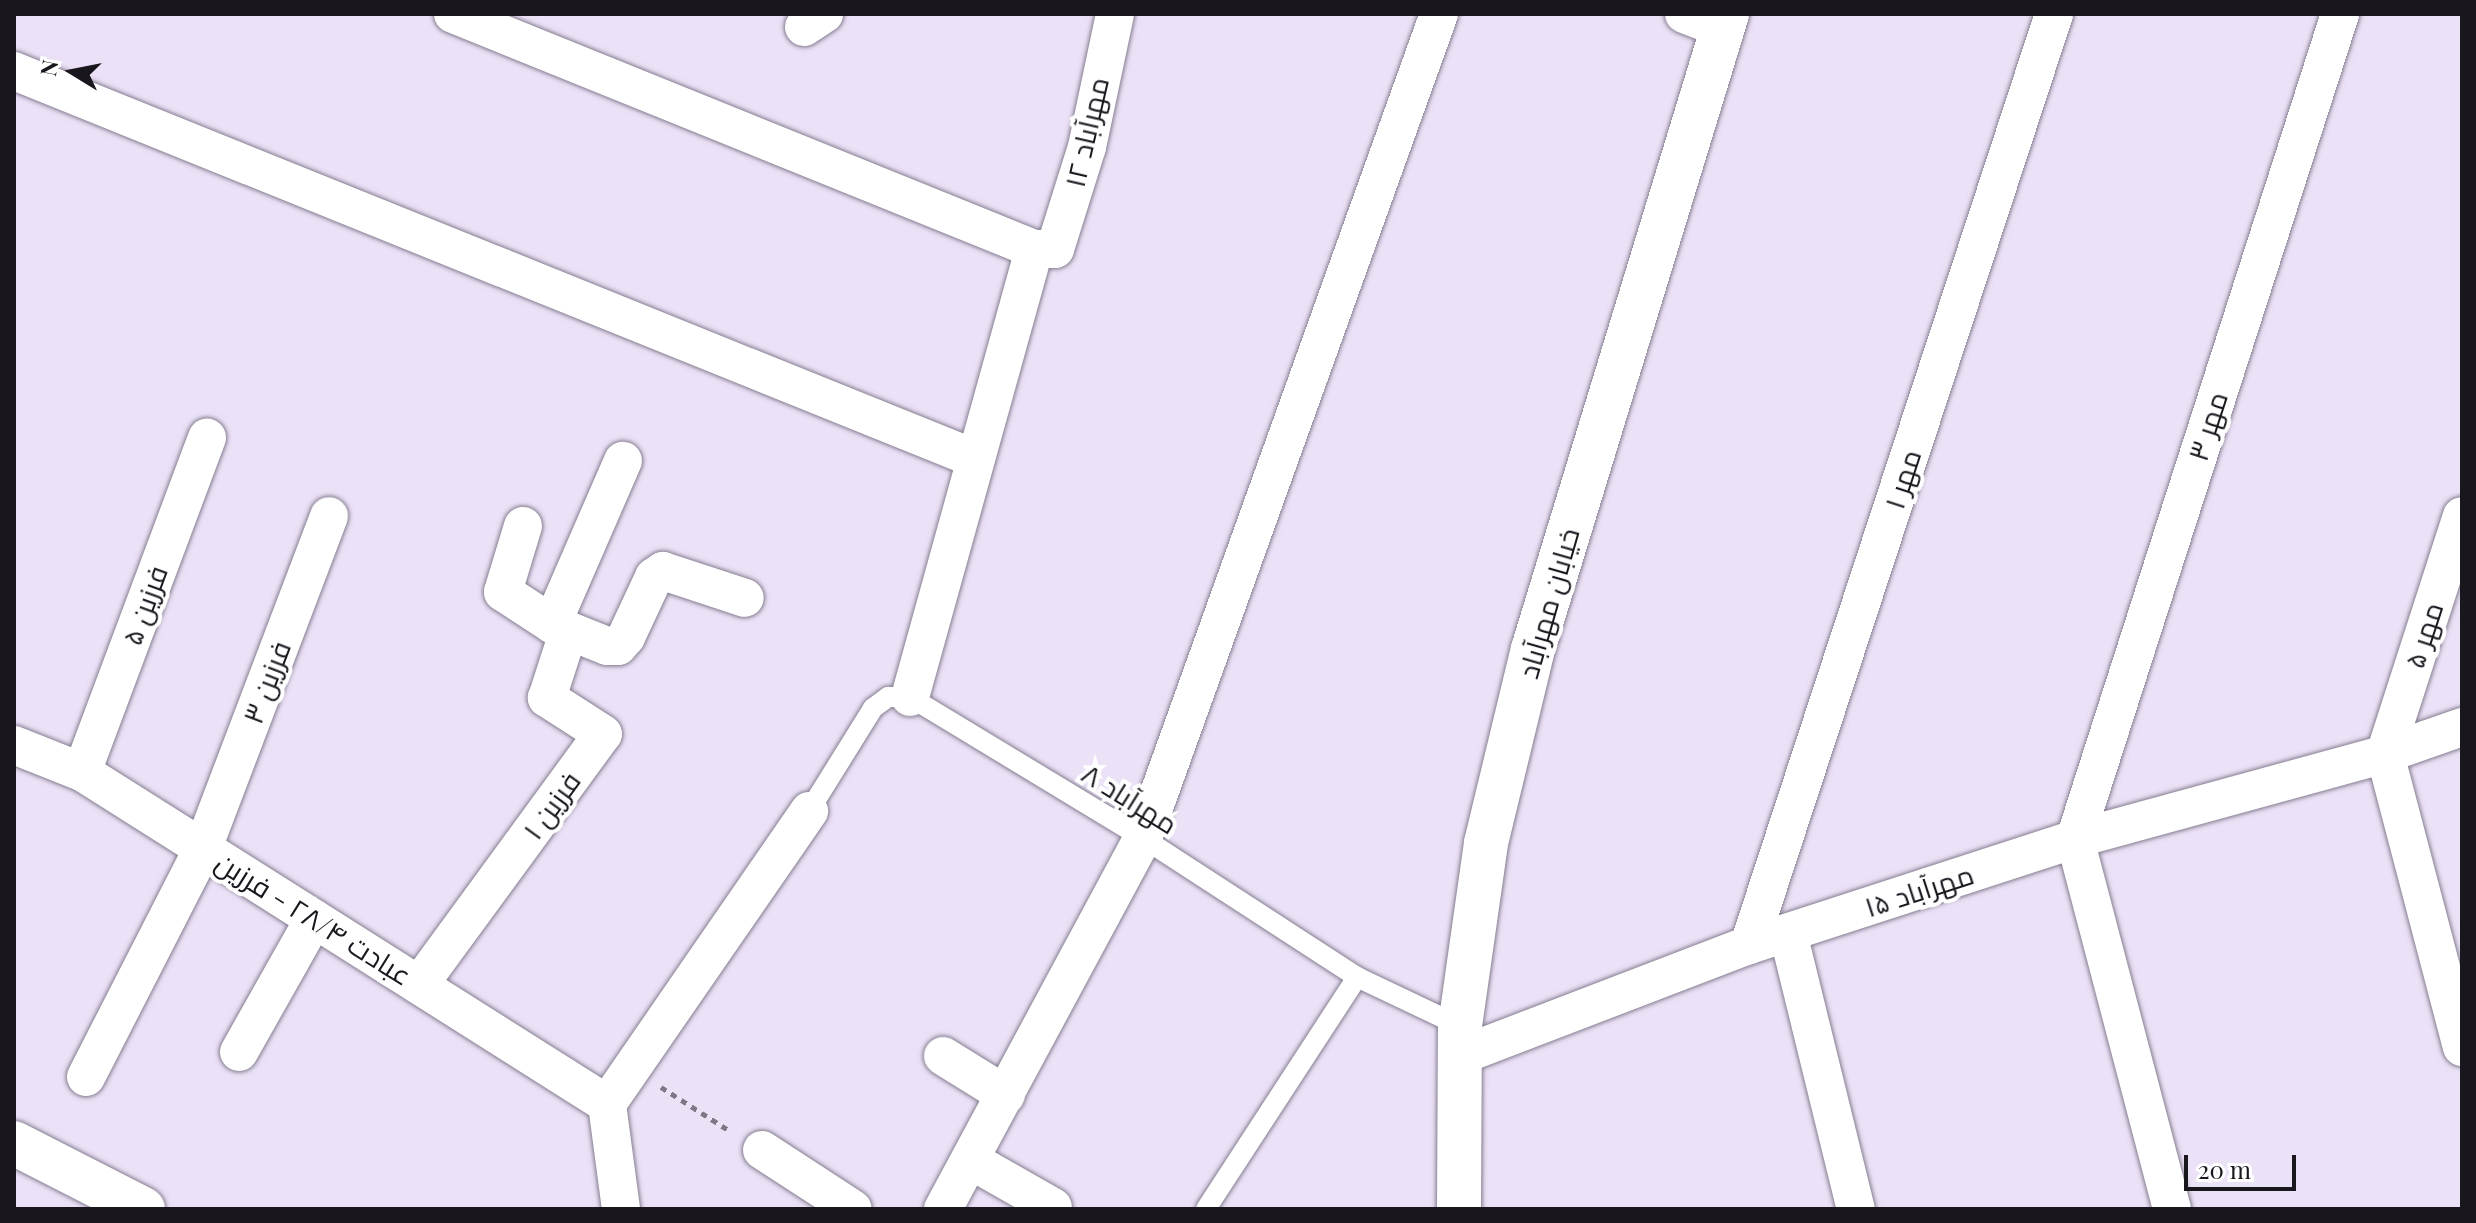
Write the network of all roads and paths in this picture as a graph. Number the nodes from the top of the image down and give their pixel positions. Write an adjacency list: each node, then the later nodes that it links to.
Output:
1 (453, 14): 8 (street)
2 (1115, 14): 8 (street, مهرآباد ۱۲)
3 (1439, 14): 23 (street)
4 (2054, 14): 28 (street, مهر ۱)
5 (2340, 14): 24 (street, مهر ۳)
6 (1708, 18): 31 (street, خیابان مهرآباد)
7 (14, 71): 10 (street)
8 (1044, 249): 10 (street, مهرآباد ۱۲)
9 (207, 438): 21 (street, فرزین ۵)
10 (976, 459): 17 (street, مهرآباد ۱۲)
11 (623, 461): 16 (street)
12 (329, 516): 25 (street, فرزین ۳)
13 (2462, 516): 20 (street, مهر ۵)
14 (523, 526): 16 (street)
15 (745, 598): 16 (street)
16 (560, 628): 30 (street, فرزین ۱)
17 (910, 697): 22 (lane); 23 (lane, مهرآباد ۸)
18 (2462, 727): 20 (street, مهرآباد ۱۵)
19 (14, 745): 21 (street, عبادت ۲۸/۴ - فرزین)
20 (2385, 754): 24 (street, مهرآباد ۱۵); 32 (street)
21 (82, 772): 25 (street, عبادت ۲۸/۴ - فرزین)
22 (809, 811): 35 (street)
23 (1143, 838): 29 (lane, مهرآباد ۸); 37 (street)
24 (2075, 839): 27 (street, مهرآباد ۱۵); 50 (street)
25 (203, 848): 26 (street, عبادت ۲۸/۴ - فرزین); 36 (street, فرزین ۳)
26 (314, 919): 30 (street, عبادت ۲۸/۴ - فرزین); 33 (street)
27 (1788, 933): 28 (street, مهرآباد ۱۵); 49 (street)
28 (1749, 945): 31 (street, مهرآباد ۱۵)
29 (1357, 977): 31 (lane, مهرآباد ۸); 47 (lane)
30 (419, 985): 38 (street, عبادت ۲۸/۴ - فرزین)
31 (1461, 1040): 48 (street, خیابان مهرآباد)
32 (2462, 1047)
33 (239, 1052)
34 (943, 1056): 37 (street)
35 (631, 1069): 38 (street); 40 (path)
36 (86, 1077)
37 (1006, 1095): 41 (street)
38 (607, 1104): 44 (street)
39 (14, 1143): 43 (street)
40 (762, 1150): 45 (street)
41 (972, 1161): 42 (street); 46 (street)
42 (1053, 1207)
43 (143, 1209)
44 (621, 1209)
45 (853, 1209)
46 (943, 1209)
47 (1206, 1209)
48 (1459, 1209)
49 (1856, 1209)
50 (2172, 1209)

